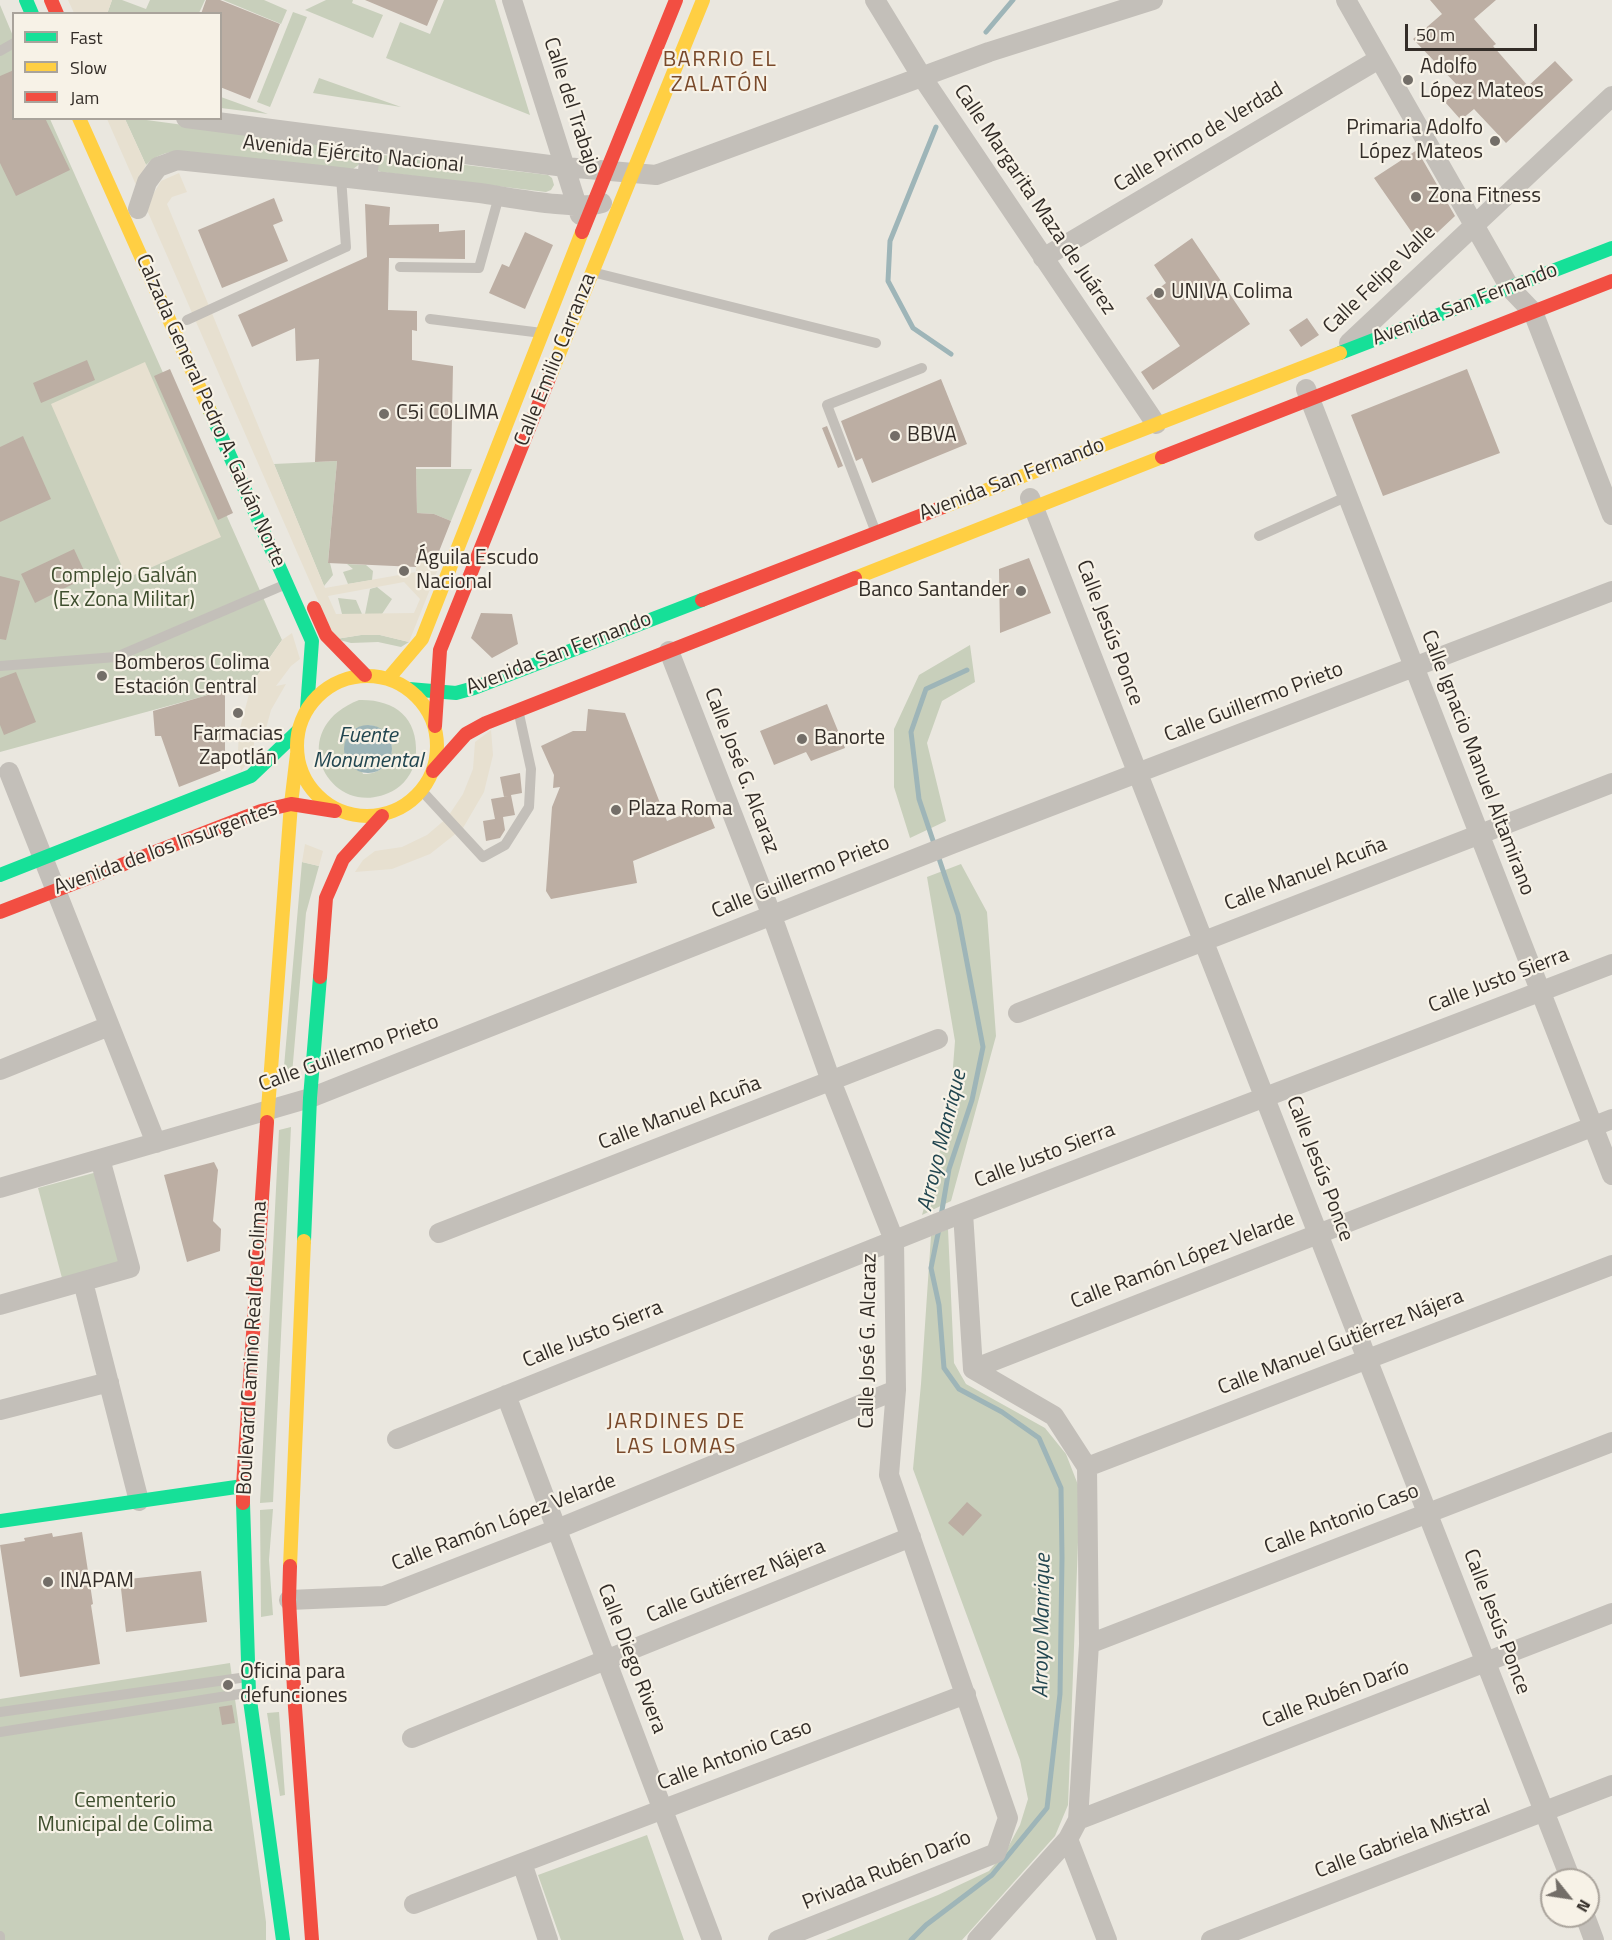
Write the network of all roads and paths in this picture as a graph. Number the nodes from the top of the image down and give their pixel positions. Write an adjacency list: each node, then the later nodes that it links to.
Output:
1 (512, 0): 13 (street, Calle del Trabajo)
2 (676, 0): 14 (main road)
3 (703, 0): 15 (main road, Calle Emilio Carranza)
4 (875, 0): 8 (street, Calle Margarita Maza de Juárez)
5 (1153, 0): 8 (street, Avenida Ejército Nacional)
6 (1346, 0): 7 (street)
7 (1379, 59): 23 (street); 26 (street, Calle Primo de Verdad)
8 (922, 77): 15 (street, Avenida Ejército Nacional); 26 (street, Calle Margarita Maza de Juárez)
9 (1612, 96): 23 (street, Calle Felipe Valle)
10 (80, 120): 48 (main road, Calzada General Pedro A. Galván Norte)
11 (201, 120): 12 (street, Avenida Ejército Nacional)
12 (371, 142): 13 (street, Avenida Ejército Nacional); 17 (street)
13 (565, 167): 14 (street, Avenida Ejército Nacional); 21 (street, Calle del Trabajo)
14 (606, 171): 15 (street, Avenida Ejército Nacional); 21 (main road)
15 (631, 174): 20 (main road, Calle Emilio Carranza)
16 (341, 177): 17 (street, Avenida Ejército Nacional); 22 (street, Avenida Ejército Nacional); 33 (lane)
17 (367, 180): 19 (street, Avenida Ejército Nacional)
18 (129, 189): 22 (main road)
19 (500, 196): 21 (street, Avenida Ejército Nacional); 27 (lane)
20 (622, 197): 21 (street); 28 (main road, Calle Emilio Carranza)
21 (585, 206): 24 (street, Calle del Trabajo)
22 (140, 214)
23 (1474, 224): 30 (street); 36 (street, Calle Felipe Valle)
24 (584, 226): 34 (main road, Calle Emilio Carranza)
25 (1612, 248): 30 (main road, Avenida San Fernando)
26 (1043, 258): 41 (street, Calle Margarita Maza de Juárez)
27 (400, 267)
28 (591, 272): 35 (lane); 58 (main road, Calle Emilio Carranza)
29 (1612, 281): 31 (main road, Avenida San Fernando)
30 (1510, 288): 31 (street); 36 (main road, Avenida San Fernando)
31 (1533, 312): 39 (main road, Avenida San Fernando); 45 (street)
32 (430, 319): 34 (lane)
33 (187, 320)
34 (542, 333): 56 (main road, Calle Emilio Carranza)
35 (876, 343)
36 (1336, 355): 38 (main road, Avenida San Fernando); 39 (street, Calle Felipe Valle)
37 (922, 368): 46 (lane)
38 (1298, 369): 40 (street, Calle Ignacio Manuel Altamirano); 41 (main road, Avenida San Fernando)
39 (1350, 384): 40 (main road, Avenida San Fernando)
40 (1310, 399): 43 (street, Calle Ignacio Manuel Altamirano); 44 (main road, Avenida San Fernando)
41 (1156, 424): 42 (main road, Avenida San Fernando)
42 (1022, 476): 44 (street, Calle Jesús Ponce); 46 (main road, Avenida San Fernando)
43 (1348, 496): 47 (lane); 54 (street, Calle Ignacio Manuel Altamirano)
44 (1034, 508): 49 (main road, Avenida San Fernando); 66 (street, Calle Jesús Ponce)
45 (1612, 515)
46 (876, 533): 49 (main road, Avenida San Fernando)
47 (1260, 536)
48 (287, 584): 53 (lane); 59 (main road, Calzada General Pedro A. Galván Norte)
49 (777, 590): 52 (main road, Avenida San Fernando); 58 (main road, Avenida San Fernando)
50 (1612, 591): 54 (street, Calle Guillermo Prieto)
51 (308, 594): 55 (main road)
52 (669, 651): 60 (main road, Avenida San Fernando); 77 (street, Calle José G. Alcaraz)
53 (0, 666)
54 (1414, 667): 66 (street, Calle Guillermo Prieto); 72 (street, Calle Ignacio Manuel Altamirano)
55 (365, 675): 56 (main road); 59 (main road)
56 (388, 679): 57 (main road)
57 (409, 688): 58 (main road, Avenida San Fernando); 61 (main road)
58 (436, 691): 61 (main road, Calle Emilio Carranza)
59 (307, 709): 62 (main road)
60 (518, 710): 64 (main road, Avenida San Fernando); 68 (lane)
61 (435, 726): 64 (main road)
62 (298, 731): 63 (main road); 73 (main road, Avenida de los Insurgentes)
63 (297, 754): 69 (main road, Boulevard Camino Real de Colima); 70 (main road)
64 (433, 771): 68 (main road)
65 (9, 772): 73 (street)
66 (1138, 773): 77 (street, Calle Guillermo Prieto); 78 (street, Calle Jesús Ponce)
67 (1612, 783): 72 (street, Calle Manuel Acuña)
68 (422, 791): 71 (main road)
69 (291, 804): 70 (main road, Avenida de los Insurgentes); 75 (main road, Avenida de los Insurgentes); 88 (main road, Boulevard Camino Real de Colima)
70 (336, 811): 71 (main road)
71 (382, 816): 87 (main road)
72 (1479, 834): 78 (street, Calle Manuel Acuña); 80 (street, Calle Ignacio Manuel Altamirano)
73 (43, 858): 74 (main road, Avenida de los Insurgentes); 75 (street)
74 (0, 875)
75 (56, 890): 76 (main road, Avenida de los Insurgentes); 82 (street)
76 (0, 912)
77 (772, 916): 85 (street, Calle José G. Alcaraz); 87 (street, Calle Guillermo Prieto)
78 (1203, 940): 81 (street, Calle Manuel Acuña); 86 (street, Calle Jesús Ponce)
79 (1612, 964): 80 (street, Calle Justo Sierra)
80 (1540, 991): 86 (street, Calle Justo Sierra); 90 (street, Calle Ignacio Manuel Altamirano)
81 (1018, 1013)
82 (109, 1026): 84 (street); 91 (street)
83 (938, 1039): 85 (street, Calle Manuel Acuña)
84 (0, 1070)
85 (831, 1081): 96 (street, Calle Manuel Acuña); 98 (street, Calle José G. Alcaraz)
86 (1265, 1097): 95 (street, Calle Justo Sierra); 97 (street, Calle Jesús Ponce)
87 (310, 1098): 88 (street, Calle Guillermo Prieto); 117 (main road)
88 (268, 1111): 91 (street, Calle Guillermo Prieto); 111 (main road, Boulevard Camino Real de Colima)
89 (1612, 1119): 90 (street, Calle Ramón López Velarde)
90 (1593, 1127): 93 (street, Calle Ignacio Manuel Altamirano); 97 (street, Calle Ramón López Velarde)
91 (156, 1143): 92 (street, Calle Guillermo Prieto)
92 (100, 1159): 94 (street, Calle Guillermo Prieto); 100 (street)
93 (1612, 1175)
94 (0, 1188)
95 (959, 1214): 98 (street, Calle Justo Sierra); 103 (street)
96 (439, 1233)
97 (1318, 1234): 102 (street, Calle Jesús Ponce); 103 (street, Calle Ramón López Velarde)
98 (902, 1237): 105 (street, Calle José G. Alcaraz); 106 (street, Calle Justo Sierra)
99 (1612, 1264): 102 (street, Calle Manuel Gutiérrez Nájera)
100 (83, 1282): 101 (street); 104 (street)
101 (0, 1305)
102 (1367, 1359): 110 (street, Calle Manuel Gutiérrez Nájera); 113 (street, Calle Jesús Ponce)
103 (973, 1369): 110 (street)
104 (109, 1382): 107 (street); 112 (street)
105 (896, 1390): 115 (street, Calle Ramón López Velarde); 116 (street, Calle José G. Alcaraz)
106 (506, 1395): 108 (street, Calle Justo Sierra); 115 (street, Calle Diego Rivera)
107 (0, 1410)
108 (398, 1439)
109 (1612, 1442): 113 (street, Calle Antonio Caso)
110 (1087, 1467): 121 (street)
111 (243, 1486): 112 (main road); 119 (main road, Boulevard Camino Real de Colima)
112 (139, 1501): 114 (main road)
113 (1427, 1513): 121 (street, Calle Antonio Caso); 123 (street, Calle Jesús Ponce)
114 (0, 1521)
115 (557, 1529): 117 (street, Calle Ramón López Velarde); 122 (street, Calle Diego Rivera)
116 (911, 1538): 122 (street, Calle Gutiérrez Nájera); 126 (street, Calle José G. Alcaraz)
117 (289, 1600): 120 (main road)
118 (1612, 1613): 123 (street, Calle Rubén Darío)
119 (248, 1635): 120 (main road); 124 (main road, Boulevard Camino Real de Colima)
120 (292, 1640): 128 (main road)
121 (1089, 1644): 137 (street)
122 (606, 1660): 133 (street, Calle Gutiérrez Nájera); 135 (street, Calle Diego Rivera)
123 (1486, 1662): 136 (street, Calle Jesús Ponce); 137 (street, Calle Rubén Darío)
124 (248, 1677): 127 (main road, Boulevard Camino Real de Colima); 129 (lane)
125 (281, 1689): 128 (main road)
126 (966, 1694): 135 (street, Calle Antonio Caso); 138 (street, Calle José G. Alcaraz)
127 (253, 1697): 131 (lane); 143 (main road, Boulevard Camino Real de Colima)
128 (294, 1697): 144 (main road)
129 (98, 1699): 130 (lane); 131 (lane)
130 (0, 1713)
131 (101, 1716): 132 (lane)
132 (0, 1732)
133 (412, 1738)
134 (1612, 1785): 136 (street, Calle Gabriela Mistral)
135 (662, 1809): 140 (street, Calle Antonio Caso); 146 (street, Calle Diego Rivera)
136 (1544, 1811): 141 (street, Calle Jesús Ponce); 150 (street, Calle Gabriela Mistral)
137 (1078, 1820): 139 (street)
138 (1002, 1836): 147 (street, Privada Rubén Darío)
139 (1068, 1839): 148 (street); 149 (street)
140 (522, 1863): 142 (street, Calle Antonio Caso); 145 (street)
141 (1566, 1868)
142 (414, 1904)
143 (283, 1940)
144 (312, 1940)
145 (548, 1940)
146 (712, 1940)
147 (778, 1940)
148 (977, 1940)
149 (1107, 1940)
150 (1211, 1940)

